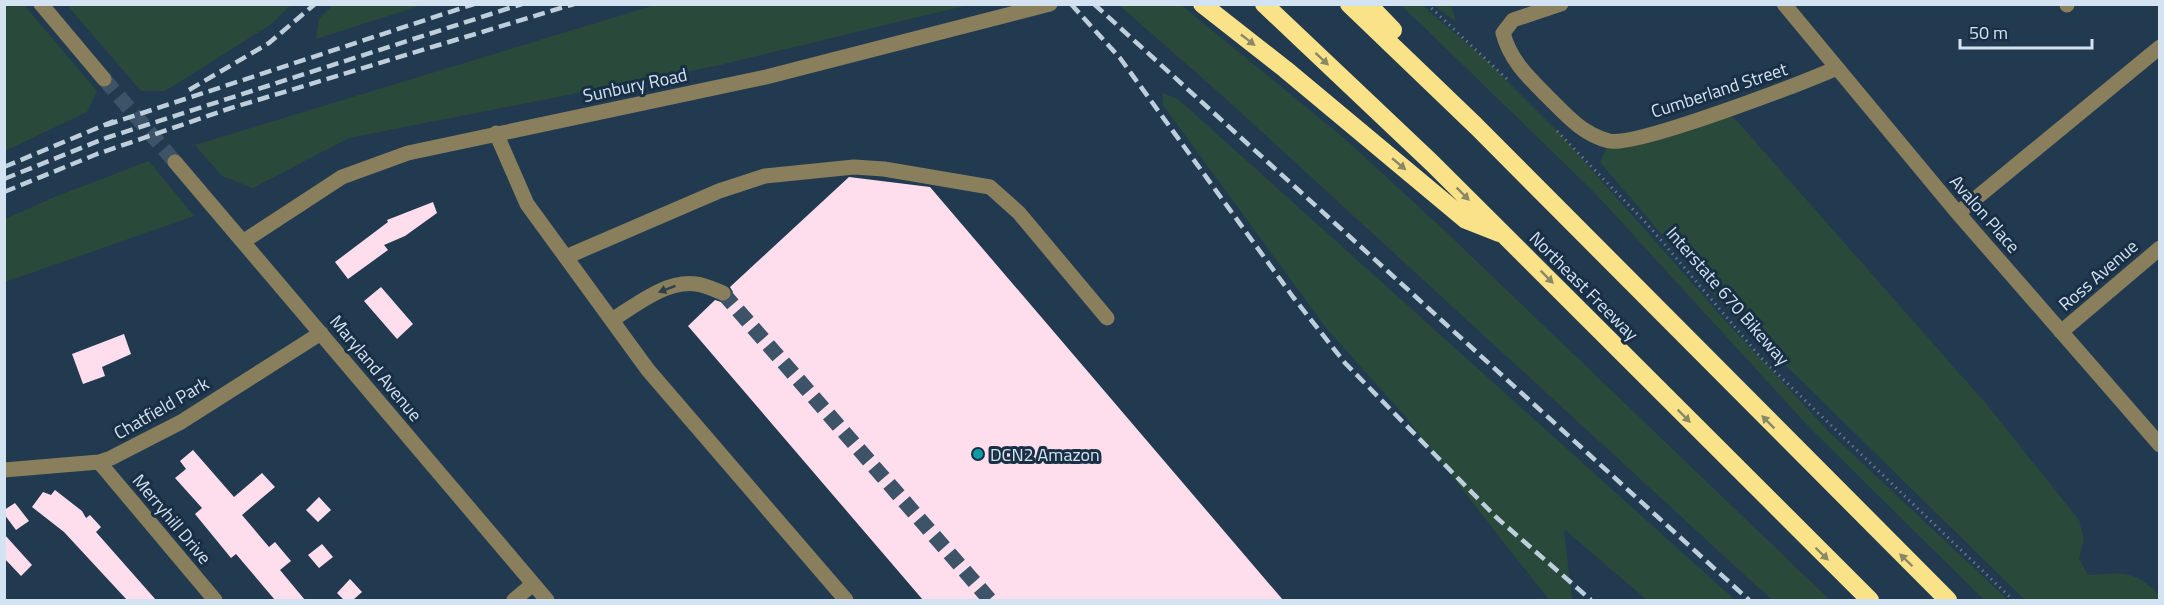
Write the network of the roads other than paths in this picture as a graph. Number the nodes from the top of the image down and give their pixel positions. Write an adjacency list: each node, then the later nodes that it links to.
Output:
1 (41, 4): 11 (street)
2 (1050, 4): 12 (street, Sunbury Road)
3 (1202, 4): 15 (highway, one-way to 15)
4 (1264, 4): 15 (highway, Northeast Freeway, one-way to 15)
5 (1349, 4): 19 (highway, Northeast Freeway)
6 (1368, 4): 19 (highway)
7 (1561, 4): 10 (street, Cumberland Street)
8 (1784, 4): 10 (street, Avalon Place)
9 (2160, 47): 14 (street)
10 (1837, 69): 14 (street, Avalon Place)
11 (104, 79)
12 (496, 132): 16 (street, Sunbury Road); 18 (street)
13 (175, 162): 16 (street, Maryland Avenue)
14 (1958, 213): 23 (street, Avalon Place)
15 (1506, 236): 33 (highway, Northeast Freeway, one-way to 33)
16 (244, 241): 24 (street, Maryland Avenue)
17 (2160, 248): 23 (street, Ross Avenue)
18 (566, 257): 21 (street); 22 (street)
19 (1632, 286): 34 (highway, Northeast Freeway, one-way to 19)
20 (723, 293): 22 (street, one-way to 22)
21 (1107, 318)
22 (612, 320): 32 (street)
23 (2061, 332): 25 (street, Avalon Place)
24 (321, 333): 26 (street, Chatfield Park); 28 (street, Maryland Avenue)
25 (2160, 446)
26 (99, 462): 27 (street, Chatfield Park); 29 (street, Merryhill Drive)
27 (4, 470)
28 (533, 584): 30 (street); 31 (street, Maryland Avenue)
29 (215, 600)
30 (514, 600)
31 (547, 600)
32 (846, 600)
33 (1870, 600)
34 (1948, 600)

